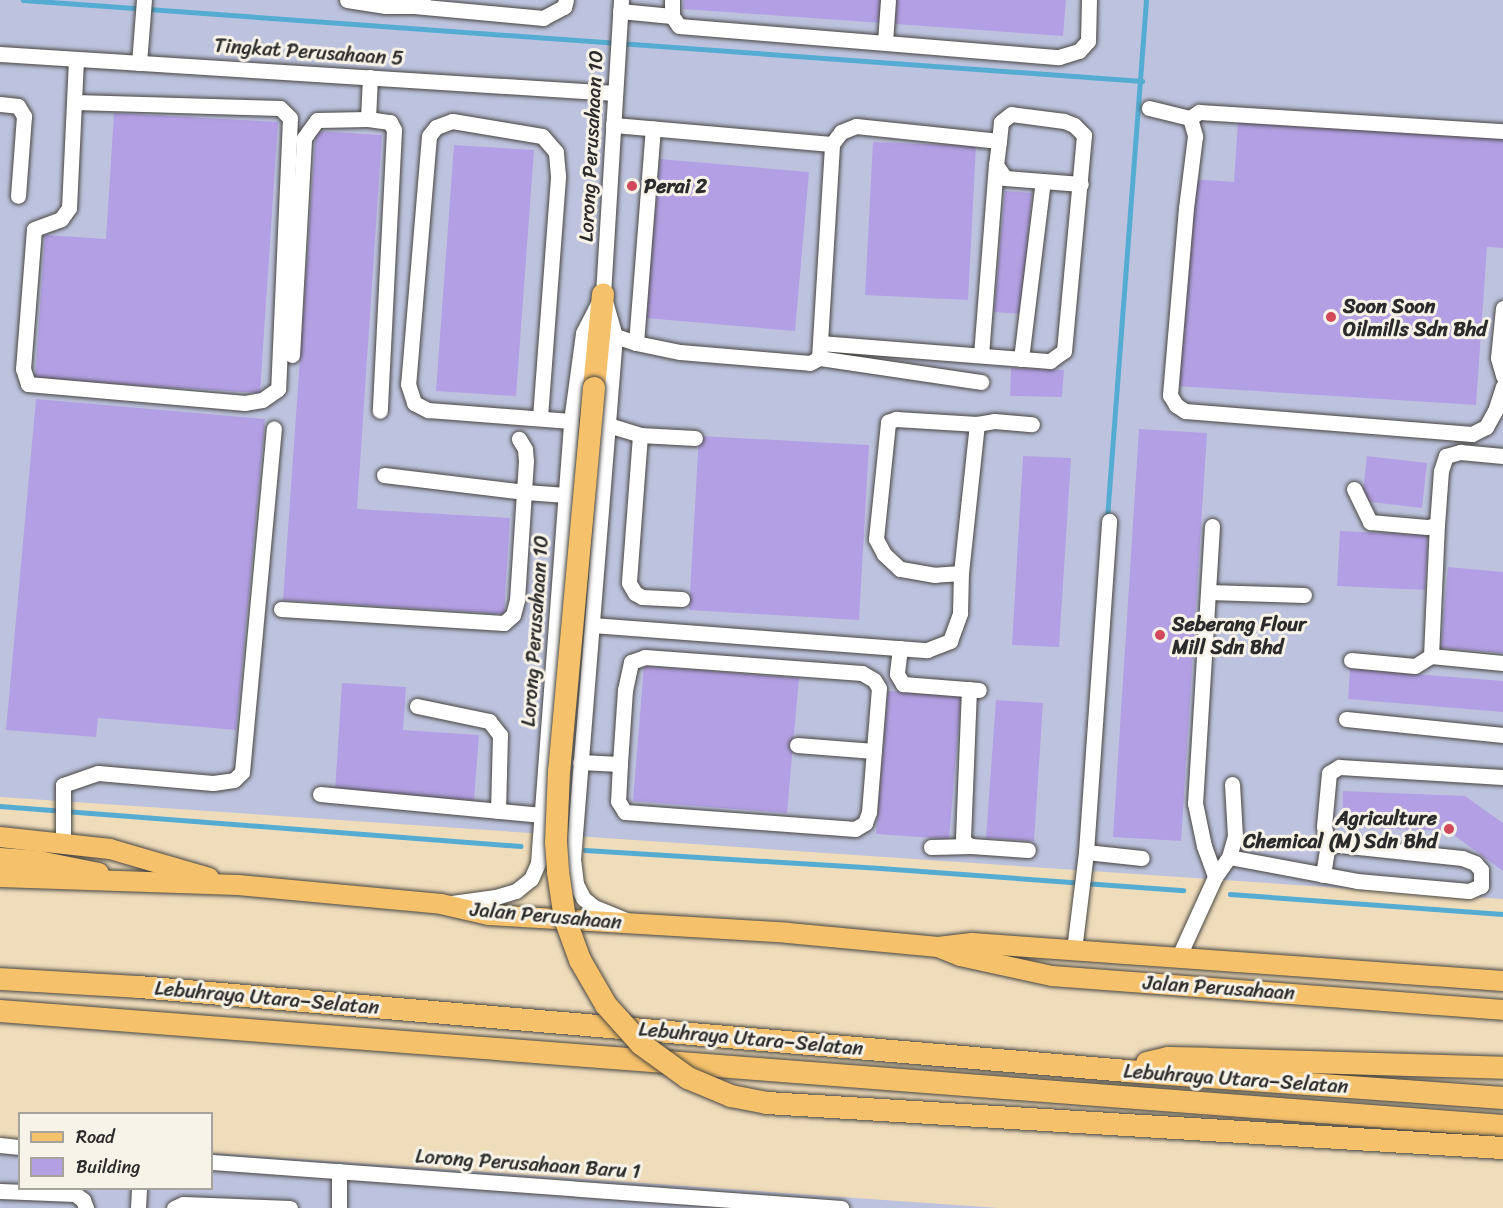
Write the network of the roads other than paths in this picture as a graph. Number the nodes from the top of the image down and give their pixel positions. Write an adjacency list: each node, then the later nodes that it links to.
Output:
1 (349, 0): 7 (street)
2 (566, 0): 7 (street)
3 (672, 0): 9 (street)
4 (888, 0): 10 (street)
5 (1089, 0): 10 (street)
6 (144, 2): 13 (street)
7 (419, 3)
8 (620, 6): 9 (street); 15 (street, Lorong Perusahaan 10)
9 (672, 16): 10 (street)
10 (885, 42)
11 (0, 54): 12 (street, Tingkat Perusahaan 5)
12 (76, 59): 13 (street, Tingkat Perusahaan 5); 16 (street)
13 (140, 63): 14 (street, Tingkat Perusahaan 5)
14 (370, 77): 15 (street, Tingkat Perusahaan 5); 20 (street)
15 (615, 93): 21 (street, Lorong Perusahaan 10)
16 (75, 102): 16 (street)
17 (0, 104): 29 (street)
18 (1149, 108): 19 (street)
19 (1190, 118): 23 (street); 41 (street)
20 (368, 119): 36 (street); 42 (street)
21 (613, 125): 22 (street); 30 (street, Lorong Perusahaan 10)
22 (653, 129): 25 (street); 34 (street)
23 (1503, 131)
24 (999, 141): 25 (street); 26 (street); 28 (street)
25 (832, 144): 35 (street)
26 (996, 165): 27 (street); 37 (street)
27 (1043, 181): 28 (street); 38 (street)
28 (1081, 184): 38 (street)
29 (18, 196)
30 (603, 294): 33 (street, Lorong Perusahaan 10); 44 (street, Lorong Perusahaan 10); 116 (highway, bridge)
31 (1503, 308): 32 (street)
32 (1503, 318): 39 (street)
33 (615, 336): 34 (street); 47 (street, Lorong Perusahaan 10)
34 (636, 343): 35 (street)
35 (819, 350): 37 (street); 40 (street)
36 (292, 355)
37 (981, 356): 38 (street)
38 (1022, 359)
39 (1503, 376)
40 (981, 382)
41 (1503, 386)
42 (380, 411)
43 (540, 417): 43 (street); 44 (street)
44 (571, 421): 56 (street, Lorong Perusahaan 10)
45 (977, 424): 46 (street); 60 (street); 60 (street)
46 (1032, 424)
47 (608, 425): 49 (street); 65 (street, Lorong Perusahaan 10)
48 (274, 428): 82 (street)
49 (640, 435): 50 (street); 63 (street)
50 (695, 438)
51 (519, 439): 55 (street)
52 (1503, 456): 58 (street)
53 (384, 475): 55 (street)
54 (1354, 489): 58 (street)
55 (525, 492): 56 (street); 64 (street)
56 (566, 495): 81 (street, Lorong Perusahaan 10)
57 (1109, 521): 88 (street)
58 (1437, 525): 67 (street)
59 (1212, 526): 61 (street)
60 (961, 573): 66 (street)
61 (1208, 592): 62 (street); 94 (street)
62 (1304, 595)
63 (682, 599)
64 (280, 609)
65 (592, 625): 66 (street); 75 (street, Lorong Perusahaan 10)
66 (900, 648): 85 (street)
67 (1431, 656): 68 (street); 69 (street)
68 (1351, 660)
69 (1503, 663)
70 (417, 706): 80 (street)
71 (1346, 719): 72 (street)
72 (1503, 735)
73 (797, 746): 74 (street)
74 (874, 751): 76 (street); 76 (street)
75 (580, 762): 76 (street); 100 (street, Lorong Perusahaan 10)
76 (620, 764)
77 (1503, 777): 84 (street)
78 (1232, 784): 91 (street)
79 (320, 794): 80 (street)
80 (498, 811): 81 (street)
81 (542, 815): 99 (street, Lorong Perusahaan 10)
82 (63, 836): 83 (main road); 97 (main road)
83 (0, 837)
84 (1328, 844): 92 (street); 92 (street)
85 (971, 846): 86 (street); 87 (street)
86 (931, 847)
87 (1028, 850)
88 (1086, 852): 90 (street); 102 (street)
89 (0, 858): 96 (main road, Jalan Perusahaan)
90 (1142, 858)
91 (1229, 858): 92 (street); 94 (street)
92 (1323, 876)
93 (0, 877): 95 (main road, Jalan Perusahaan)
94 (1215, 877): 103 (street)
95 (33, 880): 96 (main road, Jalan Perusahaan); 98 (main road)
96 (154, 884): 97 (main road, Jalan Perusahaan)
97 (238, 885): 99 (main road, Jalan Perusahaan)
98 (0, 892)
99 (441, 904): 100 (main road, Jalan Perusahaan)
100 (637, 925): 101 (main road, Jalan Perusahaan)
101 (938, 947): 102 (main road, Jalan Perusahaan); 107 (main road, Jalan Perusahaan)
102 (1074, 950): 103 (main road, Jalan Perusahaan)
103 (1179, 956): 104 (main road, Jalan Perusahaan)
104 (1202, 959): 106 (main road, Jalan Perusahaan); 107 (main road)
105 (0, 979): 111 (highway, Lebuhraya Utara–Selatan)
106 (1503, 981)
107 (1201, 987): 108 (main road, Jalan Perusahaan)
108 (1503, 1010)
109 (0, 1011): 113 (highway, Lebuhraya Utara–Selatan)
110 (1503, 1068): 111 (highway)
111 (1126, 1071): 112 (highway, Lebuhraya Utara–Selatan)
112 (1503, 1098)
113 (1503, 1126)
114 (0, 1145): 115 (street)
115 (18, 1147)
116 (1503, 1148)
117 (213, 1162): 118 (street, Lorong Perusahaan Baru 1)
118 (339, 1171): 121 (street, Lorong Perusahaan Baru 1); 126 (street)
119 (139, 1190): 123 (street)
120 (0, 1191): 122 (street)
121 (771, 1205): 127 (street, Lorong Perusahaan Baru 1)
122 (86, 1208)
123 (138, 1208)
124 (174, 1208): 125 (street)
125 (290, 1208)
126 (339, 1208)
127 (841, 1208)

